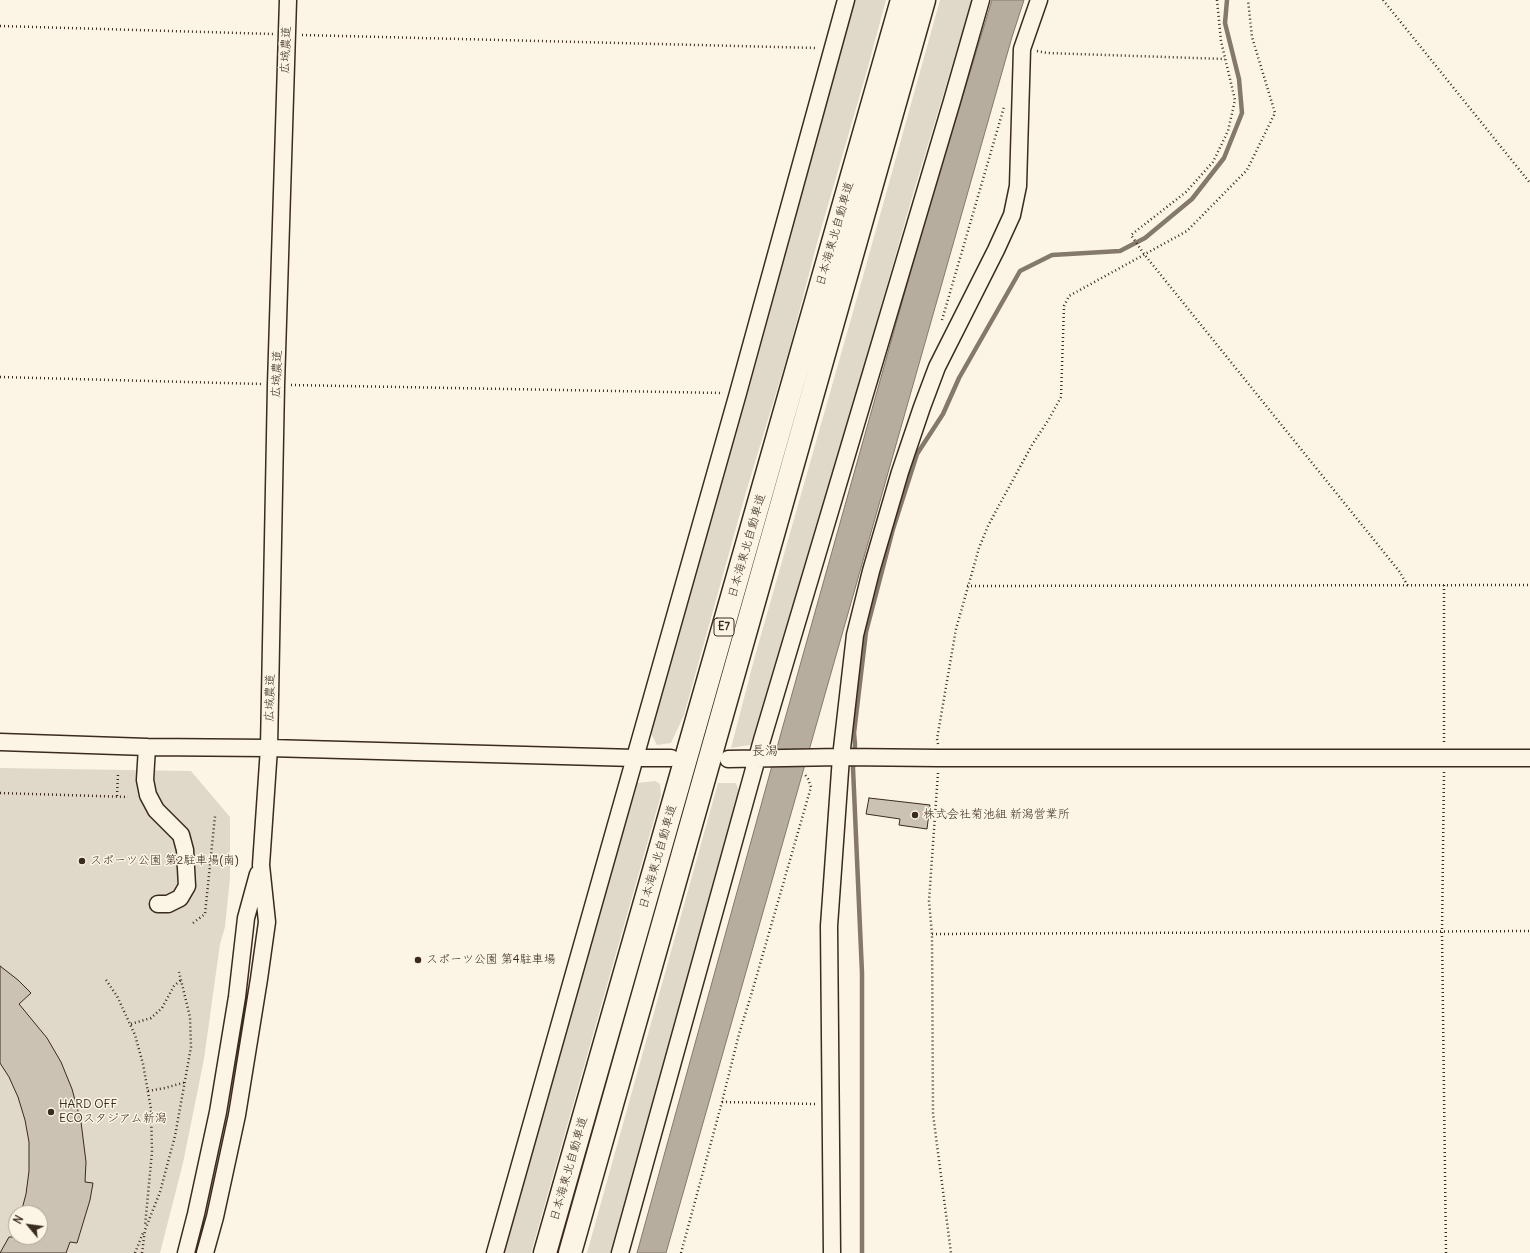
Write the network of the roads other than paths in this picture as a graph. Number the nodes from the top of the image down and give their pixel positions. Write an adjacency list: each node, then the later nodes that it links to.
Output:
1 (288, 0): 9 (street, 広域農道)
2 (846, 0): 12 (street)
3 (902, 0): 21 (highway, 日本海東北自動車道 / E7)
4 (924, 0): 22 (highway, 日本海東北自動車道 / E7)
5 (981, 0): 10 (street)
6 (1039, 0): 11 (street)
7 (0, 742): 8 (street)
8 (147, 747): 9 (street); 17 (street)
9 (269, 748): 12 (street); 16 (street, 広域農道)
10 (760, 757): 11 (street); 15 (street); 23 (street)
11 (843, 757): 14 (street); 24 (street)
12 (635, 758): 13 (street); 20 (street)
13 (671, 758)
14 (1530, 758)
15 (728, 759)
16 (261, 865): 18 (street); 19 (street)
17 (158, 904)
18 (186, 1253)
19 (205, 1253)
20 (495, 1253)
21 (545, 1253)
22 (570, 1253)
23 (620, 1253)
24 (832, 1253)

